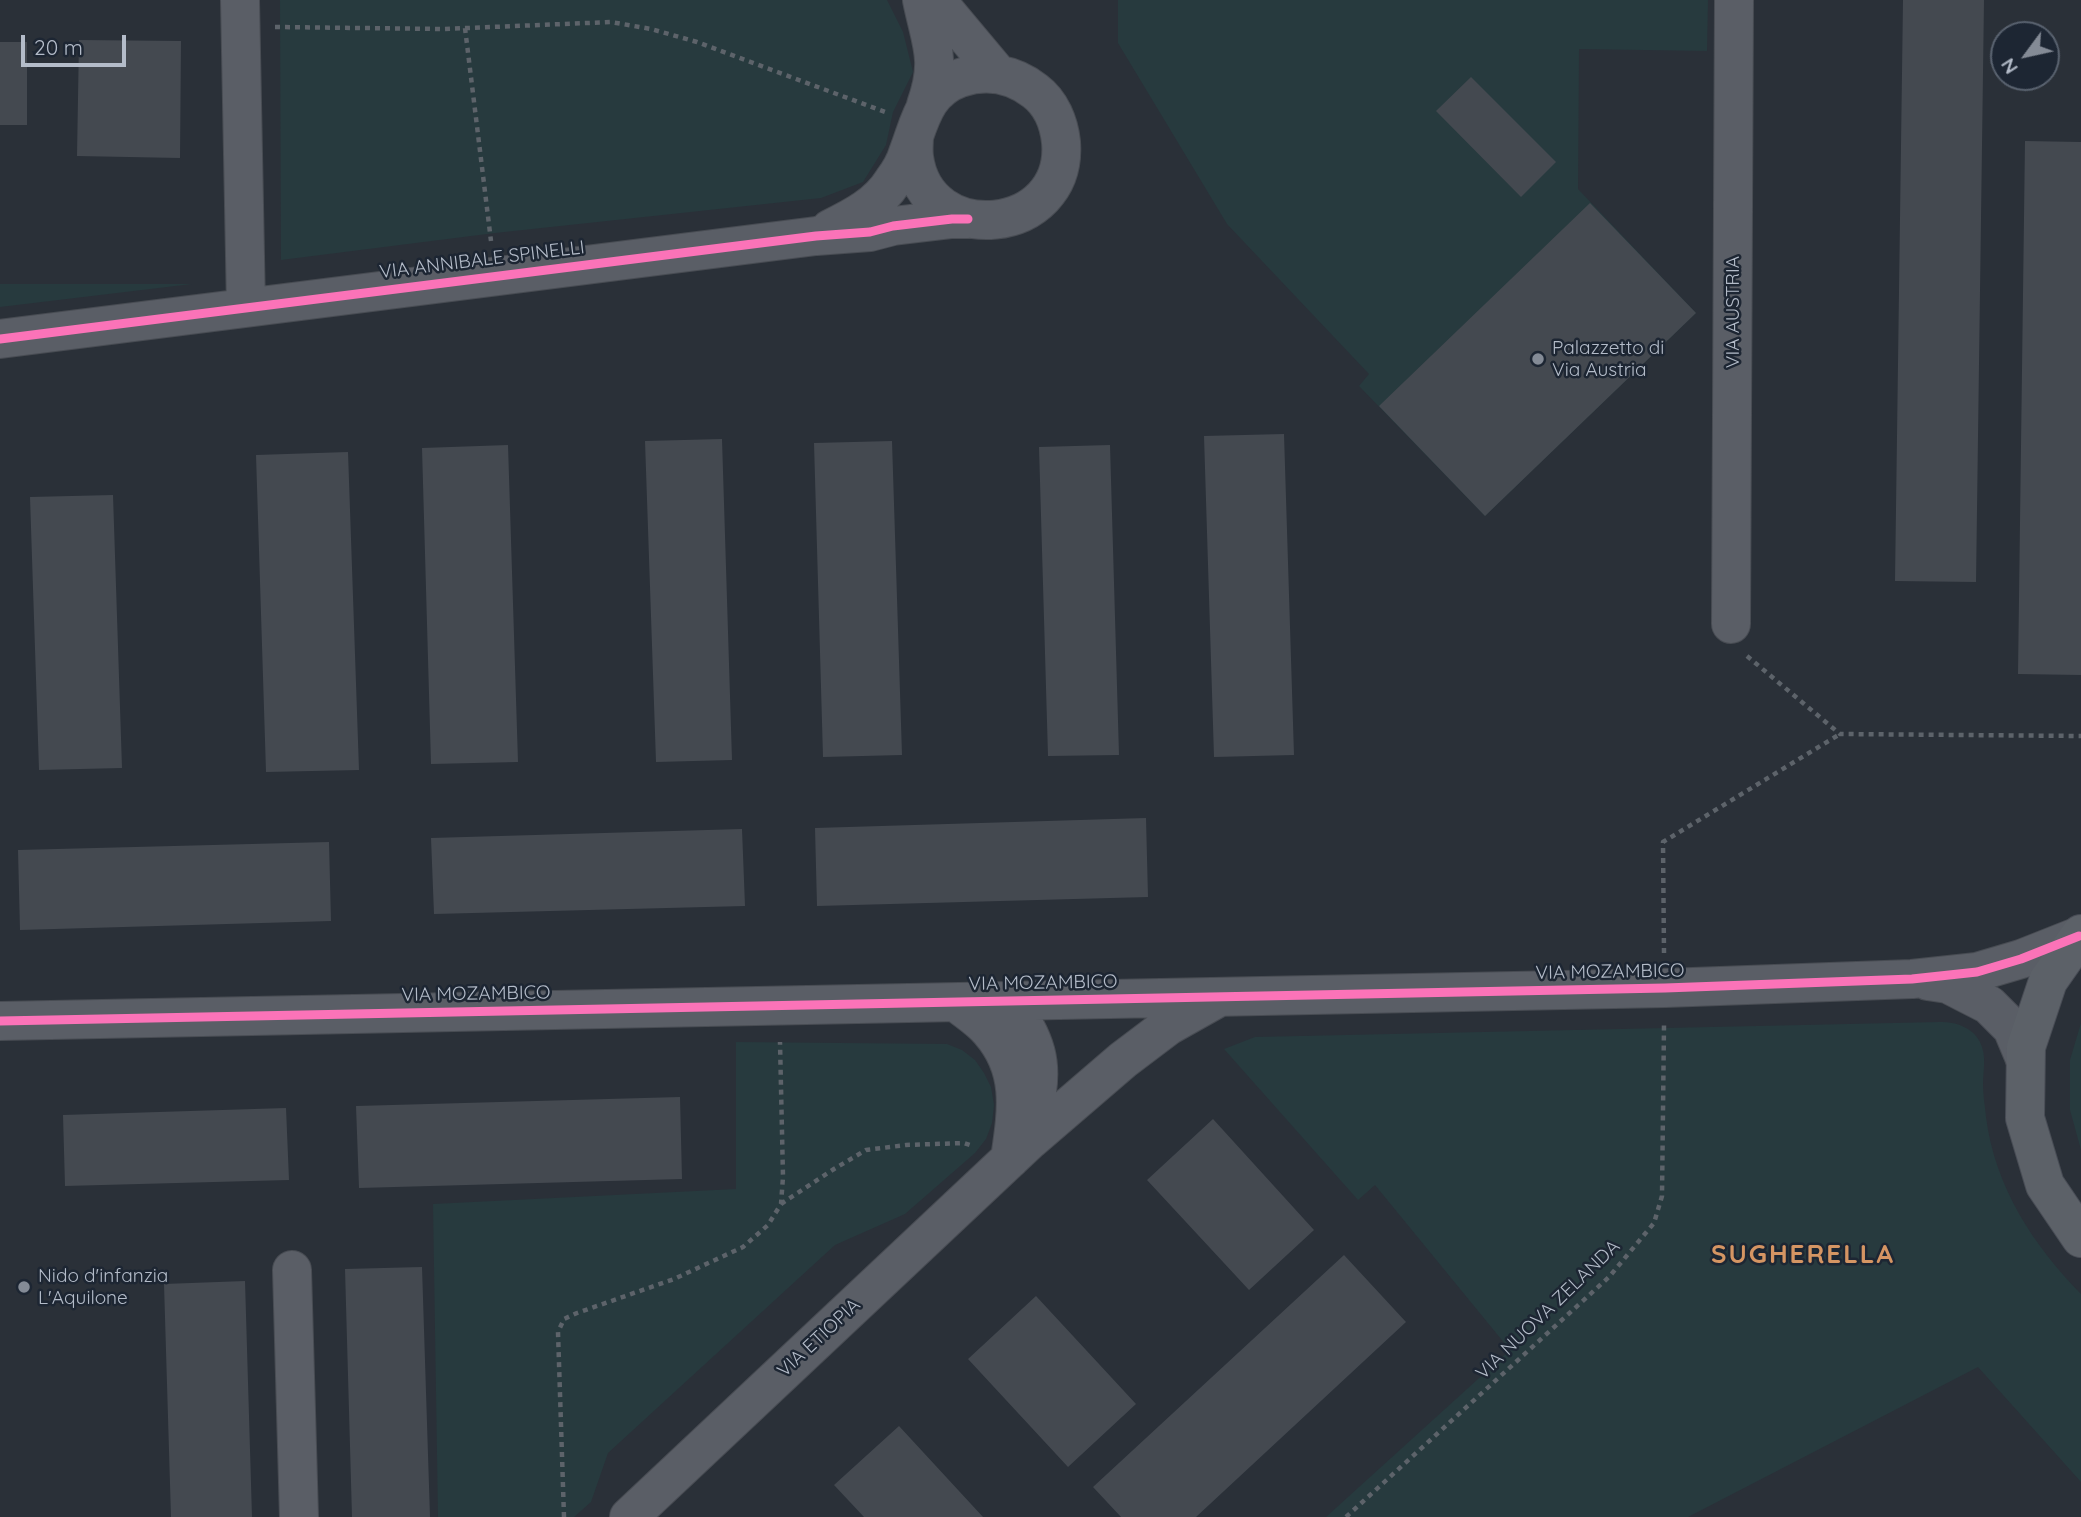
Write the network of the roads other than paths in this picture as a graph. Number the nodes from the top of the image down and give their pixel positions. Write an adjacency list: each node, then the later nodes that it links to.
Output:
1 (240, 0): 9 (street)
2 (922, 0): 6 (street)
3 (936, 0): 5 (street)
4 (1734, 0): 11 (street, VIA AUSTRIA)
5 (998, 74): 6 (street); 7 (street)
6 (910, 118): 7 (street); 8 (street, VIA ANNIBALE SPINELLI)
7 (968, 219): 8 (street, VIA ANNIBALE SPINELLI)
8 (816, 236): 9 (street, VIA ANNIBALE SPINELLI)
9 (246, 307): 10 (street, VIA ANNIBALE SPINELLI)
10 (0, 339)
11 (1731, 624)
12 (2080, 935): 13 (street, VIA MOZAMBICO); 18 (main road)
13 (1912, 979): 14 (street, VIA MOZAMBICO); 18 (street, VIA MOZAMBICO)
14 (1218, 998): 15 (street, VIA MOZAMBICO); 19 (street, VIA ETIOPIA)
15 (1009, 1001): 16 (street, VIA MOZAMBICO); 19 (street, VIA ETIOPIA)
16 (957, 1003): 17 (street, VIA MOZAMBICO); 19 (street)
17 (0, 1021)
18 (2025, 1059): 20 (main road)
19 (1010, 1159): 23 (street, VIA ETIOPIA)
20 (2081, 1238)
21 (292, 1270): 22 (street)
22 (299, 1517)
23 (629, 1517)

